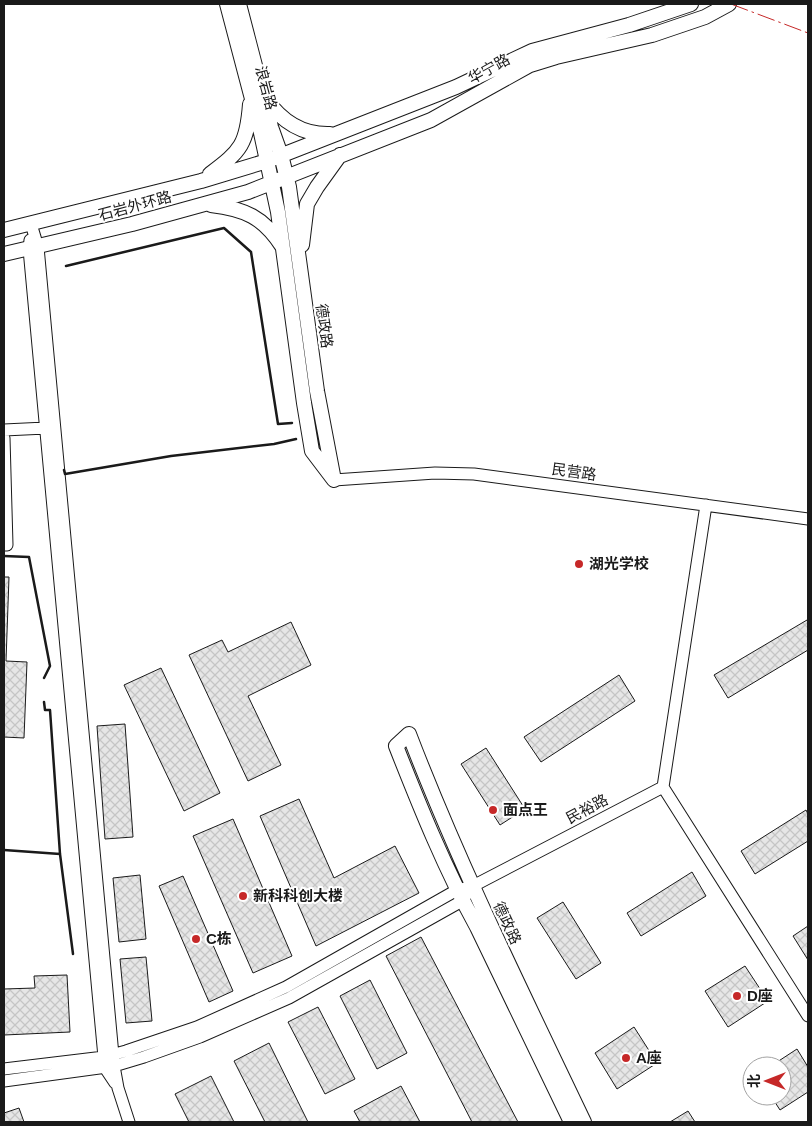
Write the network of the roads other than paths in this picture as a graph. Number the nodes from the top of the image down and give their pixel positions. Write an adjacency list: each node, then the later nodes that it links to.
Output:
1 (227, 4): 5 (main road, 浪岩路)
2 (238, 4): 5 (main road, 浪岩路)
3 (691, 4): 6 (main road, 华宁路)
4 (729, 4): 8 (main road, 华宁路)
5 (255, 87): 6 (main road); 7 (main road, 浪岩路); 9 (main road, 浪岩路); 11 (main road)
6 (333, 134): 7 (main road, 华宁路)
7 (281, 155): 9 (main road, 华宁路); 10 (main road, 浪岩路)
8 (340, 155): 10 (main road, 华宁路); 19 (main road)
9 (267, 160): 11 (main road, 石岩外环路); 12 (main road, 浪岩路)
10 (286, 176): 12 (main road, 华宁路); 19 (main road, 德政路)
11 (201, 181): 14 (main road, 石岩外环路)
12 (271, 181): 13 (main road, 石岩外环路); 17 (main road, 德政路)
13 (206, 204): 16 (main road, 石岩外环路); 17 (main road)
14 (31, 224): 15 (main road, 石岩外环路); 16 (street)
15 (4, 230)
16 (34, 248): 18 (main road, 石岩外环路); 20 (street); 31 (street)
17 (284, 249): 23 (main road, 德政路)
18 (4, 254)
19 (300, 268): 23 (main road, 德政路)
20 (46, 428): 21 (street); 31 (street)
21 (4, 430)
22 (4, 438): 26 (street)
23 (334, 480): 24 (street, 民营路)
24 (706, 505): 25 (street, 民营路); 27 (street)
25 (808, 519)
26 (4, 545)
27 (663, 787): 28 (street, 民裕路); 30 (street)
28 (473, 886): 29 (street, 民裕路); 29 (main road, 德政路); 36 (main road, 德政路)
29 (460, 895): 31 (street, 民裕路); 35 (main road, 德政路)
30 (808, 1016)
31 (109, 1061): 32 (street); 33 (street); 34 (street)
32 (4, 1069)
33 (4, 1081)
34 (129, 1122)
35 (571, 1122)
36 (584, 1122)

